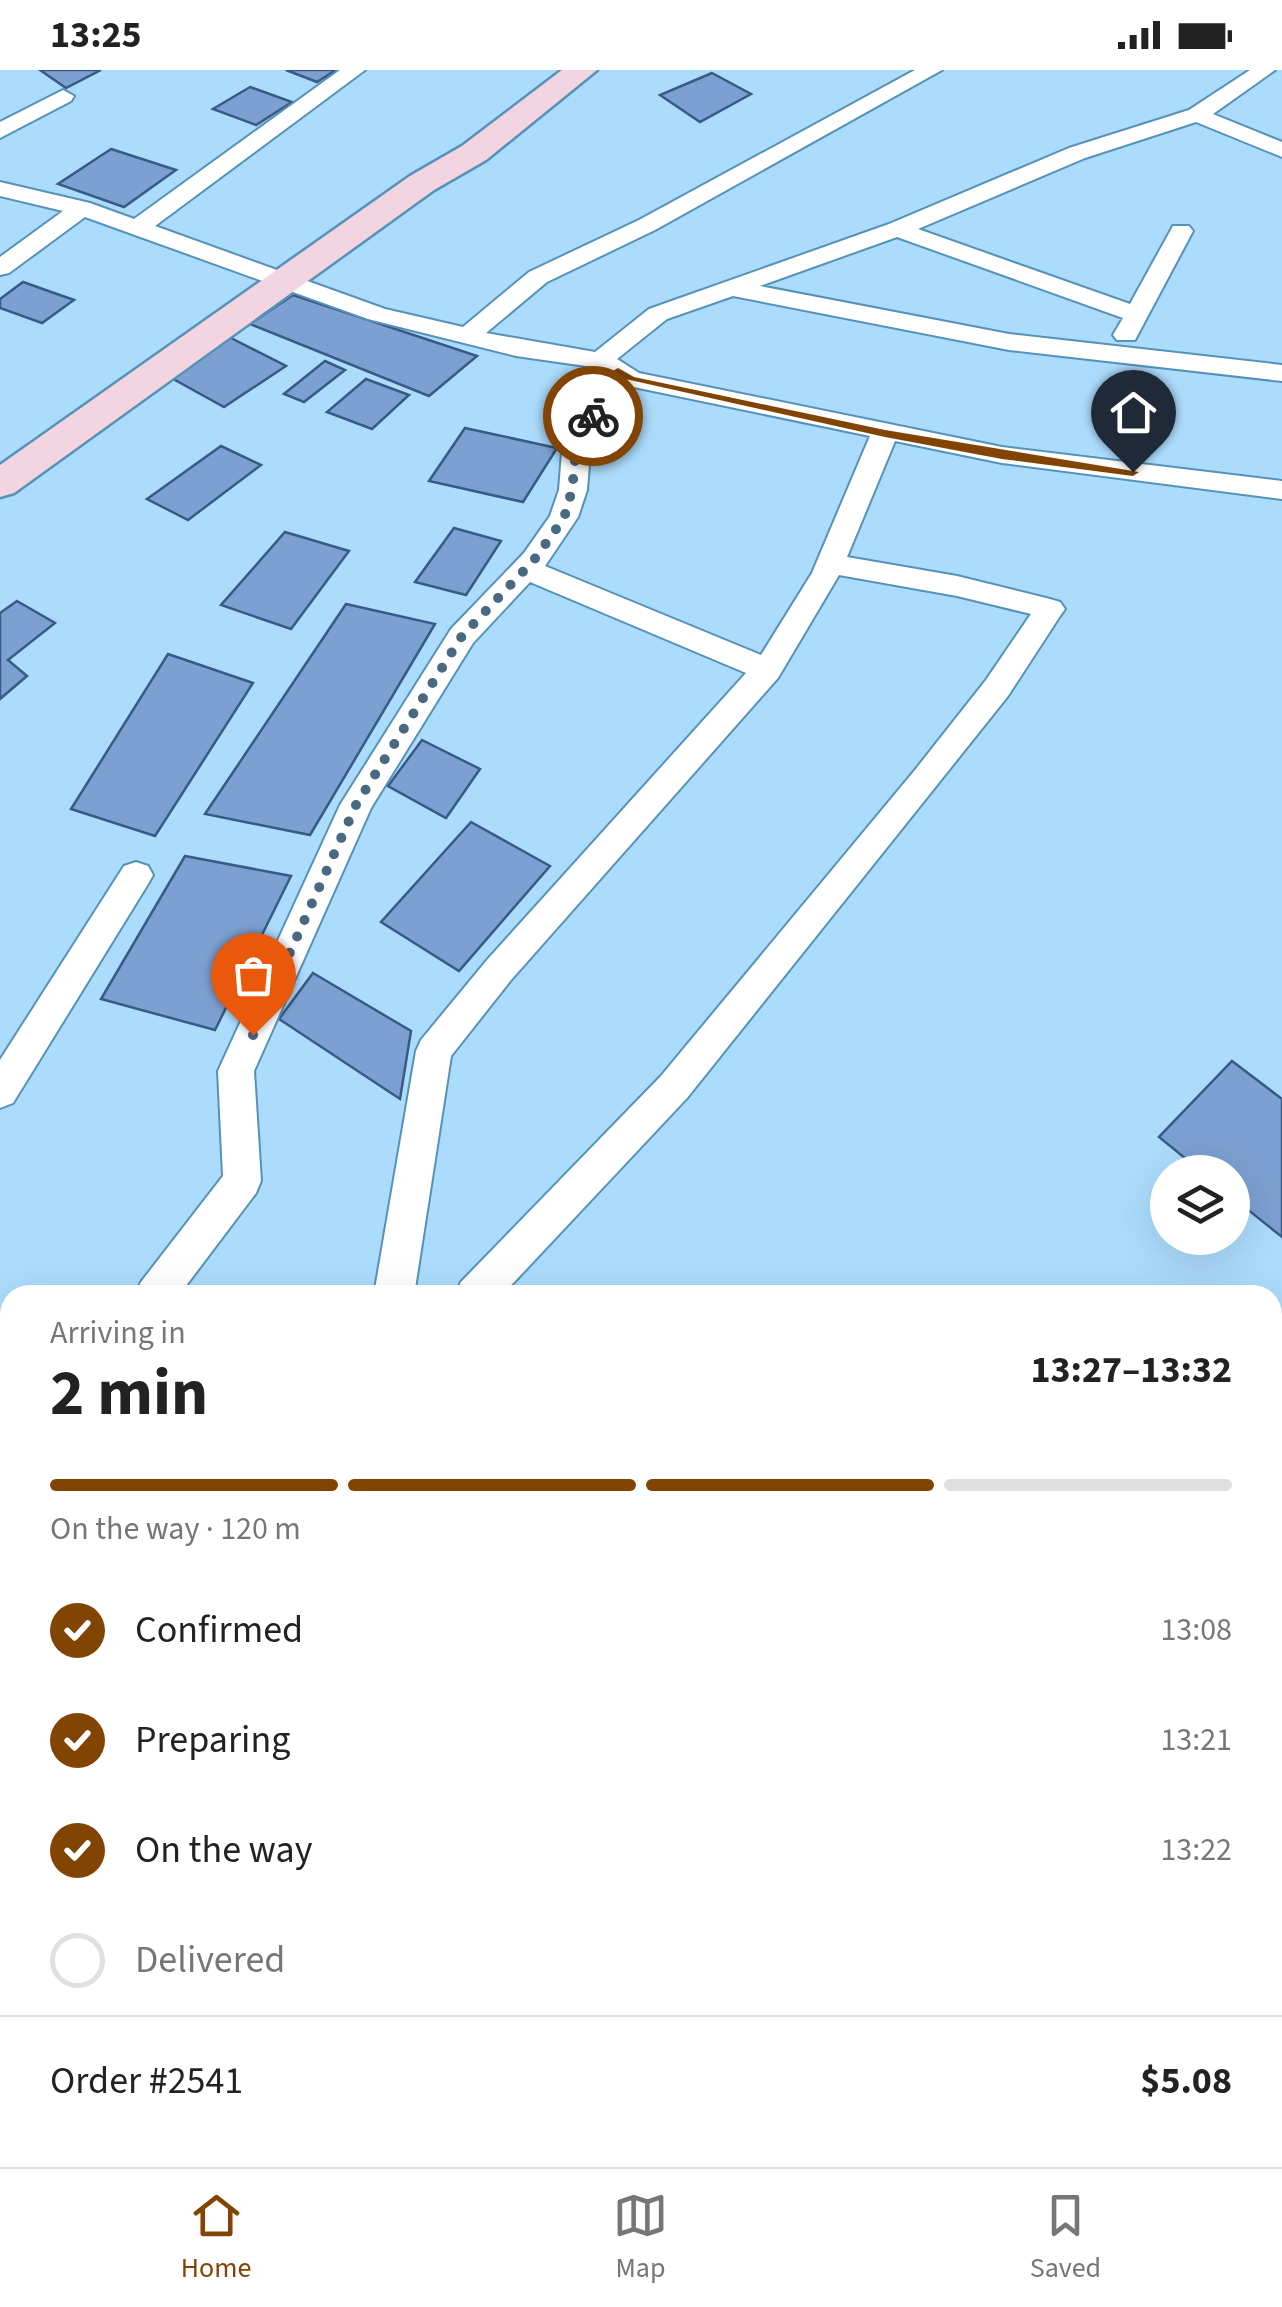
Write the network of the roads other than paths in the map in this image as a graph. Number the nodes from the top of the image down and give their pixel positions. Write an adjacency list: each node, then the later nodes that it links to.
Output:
1 (354, 70): 11 (street)
2 (582, 70): 15 (street)
3 (931, 70): 18 (street)
4 (1264, 70): 6 (street)
5 (62, 96): 7 (street)
6 (1197, 115): 8 (street); 12 (street)
7 (0, 131)
8 (1282, 150)
9 (0, 189): 10 (street)
10 (82, 208): 11 (street); 14 (street)
11 (136, 228): 15 (street)
12 (897, 229): 16 (street); 17 (street)
13 (1181, 232): 17 (street)
14 (0, 268)
15 (285, 282): 18 (street); 23 (street)
16 (732, 288): 19 (street); 20 (street)
17 (1134, 314): 19 (street)
18 (469, 335): 20 (street)
19 (1118, 356): 21 (street)
20 (609, 365): 22 (street); 26 (street)
21 (1282, 373)
22 (885, 433): 24 (street); 25 (street)
23 (0, 484)
24 (1282, 490)
25 (830, 564): 27 (street); 32 (street)
26 (526, 569): 27 (street); 30 (street)
27 (767, 670): 31 (street)
28 (136, 876): 29 (street)
29 (0, 1092)
30 (162, 1285)
31 (396, 1285)
32 (485, 1285)

